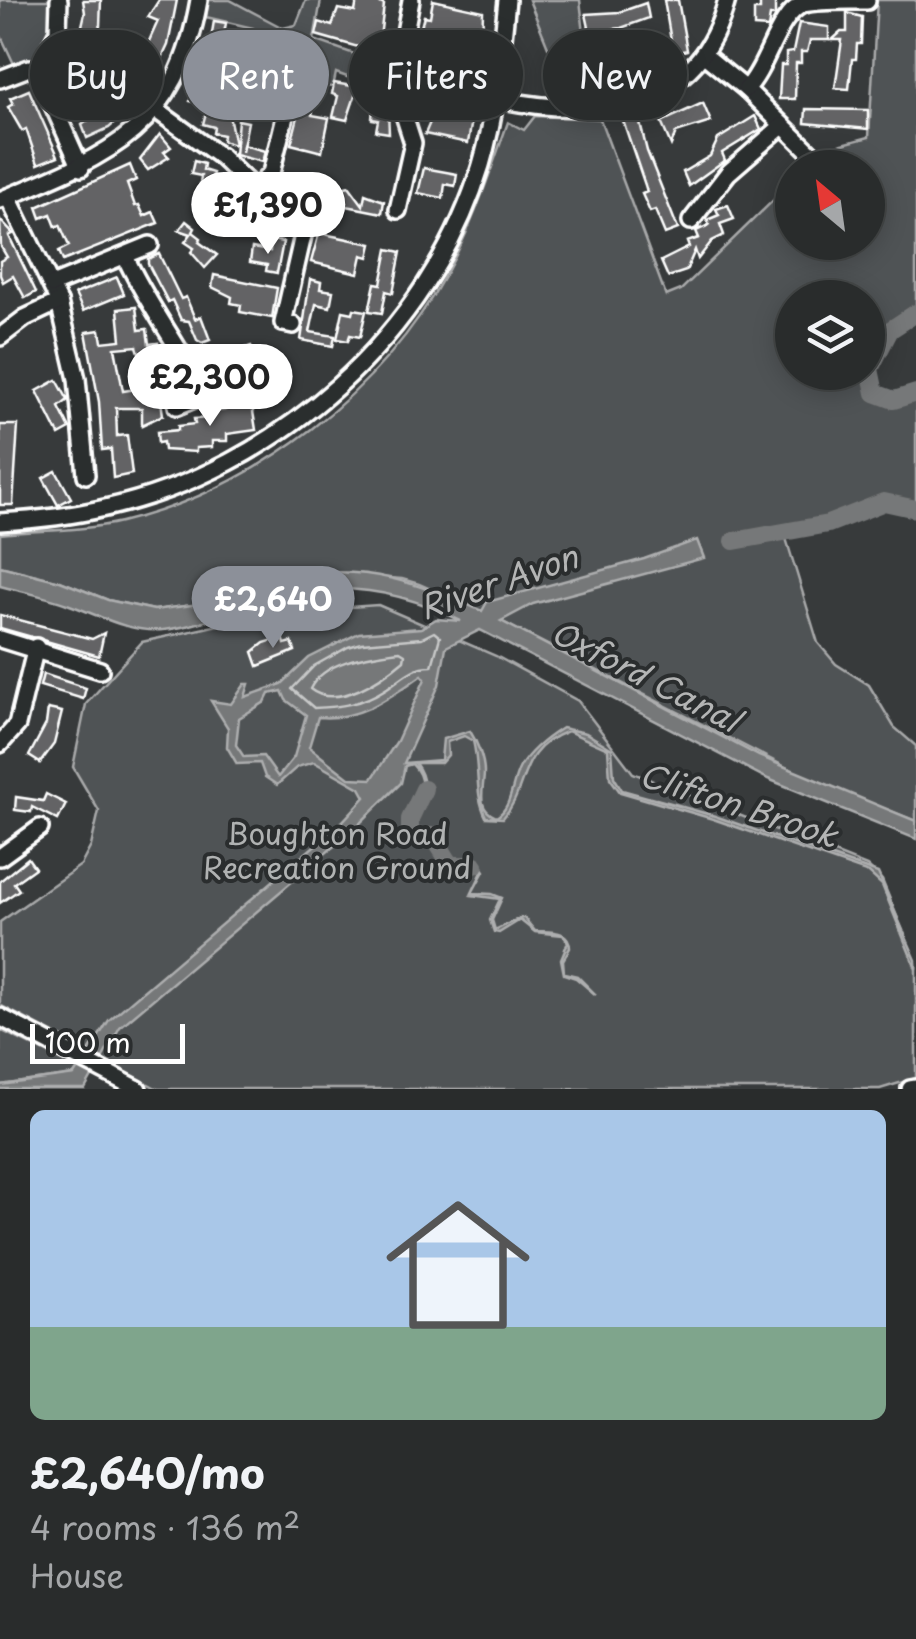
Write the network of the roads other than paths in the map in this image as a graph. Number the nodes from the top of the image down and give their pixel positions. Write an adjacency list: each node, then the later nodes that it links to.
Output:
1 (58, 0): 7 (street)
2 (199, 0): 13 (street)
3 (411, 0): 25 (street)
4 (506, 0): 8 (street)
5 (726, 0): 9 (street)
6 (869, 4): 12 (street)
7 (58, 30)
8 (503, 30)
9 (703, 54): 12 (street); 14 (street)
10 (30, 68): 11 (street)
11 (0, 79)
12 (746, 89): 20 (street)
13 (163, 98)
14 (523, 103)
15 (163, 115): 23 (street)
16 (60, 120): 22 (street)
17 (145, 120): 22 (street)
18 (284, 120): 23 (street)
19 (492, 120): 37 (street)
20 (782, 126): 21 (street); 26 (street)
21 (802, 150)
22 (81, 168): 24 (street)
23 (254, 192): 31 (street)
24 (4, 198): 29 (street)
25 (398, 210)
26 (693, 210)
27 (150, 245): 28 (street)
28 (125, 256): 29 (street); 34 (street)
29 (52, 285): 30 (street)
30 (59, 302): 32 (street); 36 (street)
31 (293, 325)
32 (0, 337)
33 (243, 381): 34 (street)
34 (204, 395): 35 (street)
35 (177, 406)
36 (86, 475)
37 (0, 522)
38 (0, 639): 39 (street)
39 (36, 647): 40 (street); 41 (street)
40 (100, 670)
41 (0, 744)
42 (30, 830): 43 (street)
43 (0, 857)
44 (0, 1017): 45 (street)
45 (138, 1089)

